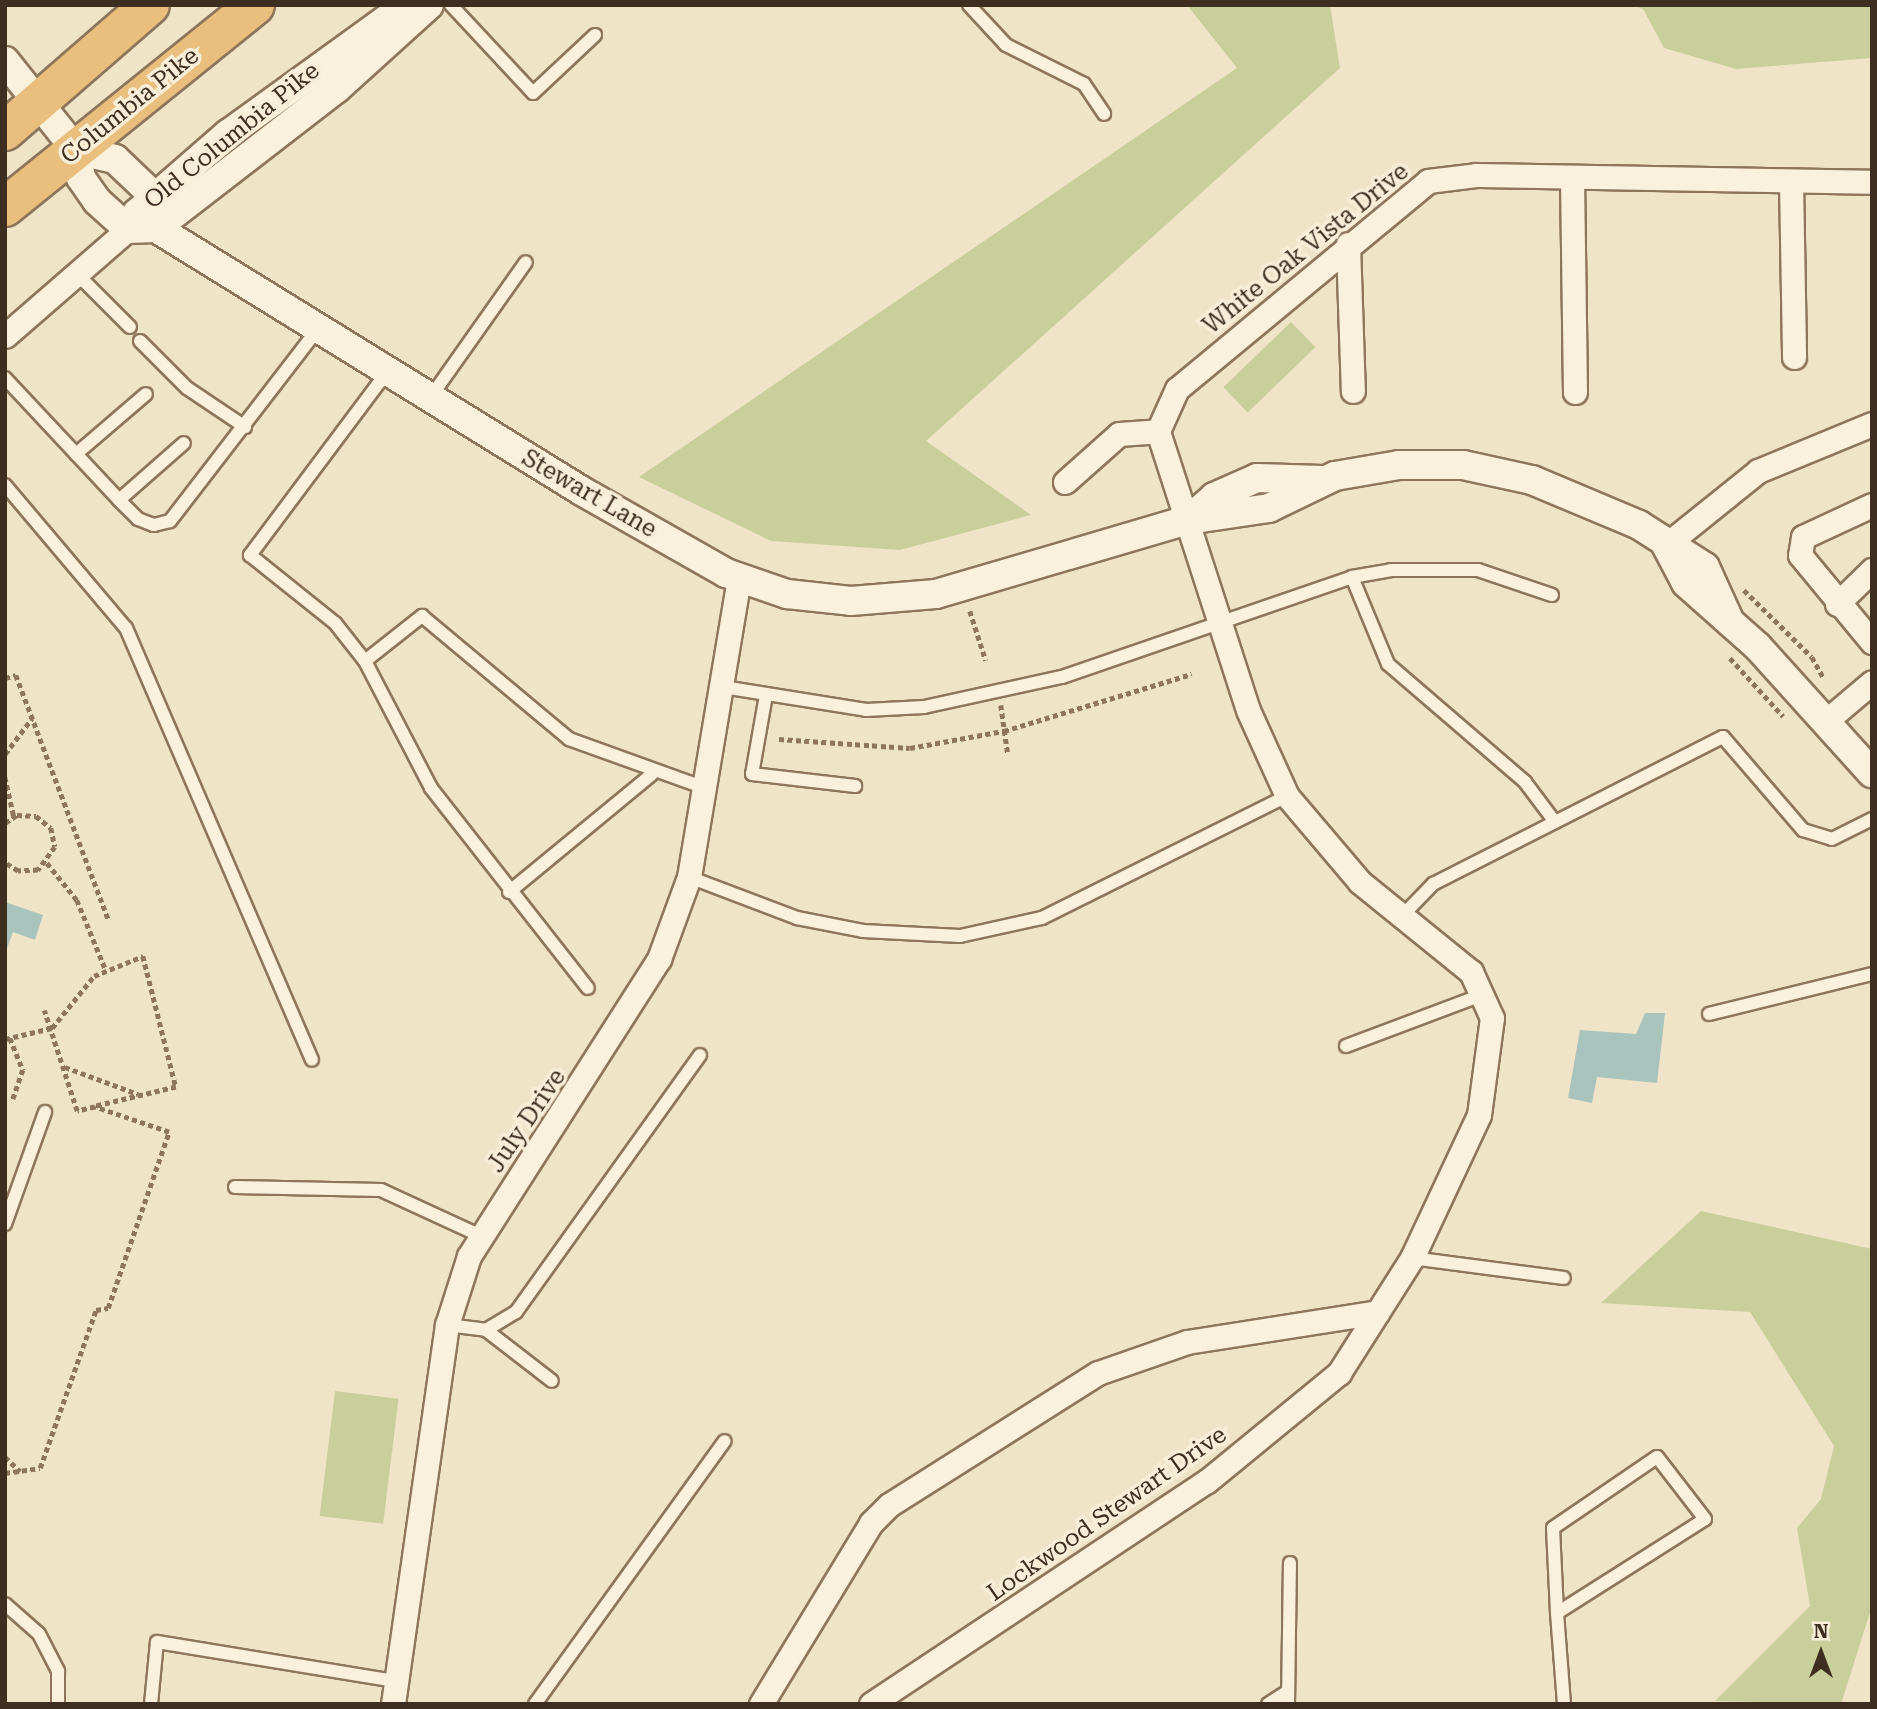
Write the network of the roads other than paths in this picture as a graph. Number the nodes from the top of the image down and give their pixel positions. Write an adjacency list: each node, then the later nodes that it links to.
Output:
1 (150, 5): 9 (highway)
2 (255, 5): 12 (highway, Columbia Pike)
3 (406, 5): 16 (street, Old Columbia Pike)
4 (429, 5): 18 (street, Old Columbia Pike)
5 (451, 5): 7 (lane)
6 (969, 5): 10 (lane)
7 (595, 35)
8 (5, 61): 9 (street)
9 (37, 105): 11 (highway); 12 (street)
10 (1104, 114)
11 (5, 131)
12 (76, 150): 16 (street); 17 (highway, Columbia Pike); 19 (street)
13 (1572, 177): 14 (street, White Oak Vista Drive); 20 (street, White Oak Vista Drive); 31 (street)
14 (1791, 181): 15 (street, White Oak Vista Drive); 27 (street)
15 (1872, 182)
16 (155, 197): 19 (street, Old Columbia Pike)
17 (5, 207)
18 (156, 228): 19 (street); 24 (street, Stewart Lane)
19 (128, 229): 22 (street, Old Columbia Pike)
20 (1348, 244): 30 (street); 36 (street, White Oak Vista Drive)
21 (526, 262): 33 (lane)
22 (79, 276): 23 (lane); 25 (street, Old Columbia Pike)
23 (130, 327)
24 (318, 329): 28 (street, Stewart Lane); 35 (lane)
25 (5, 335)
26 (140, 341): 35 (lane)
27 (1794, 357)
28 (387, 372): 33 (street, Stewart Lane); 52 (lane)
29 (5, 378): 38 (lane)
30 (1353, 391)
31 (1574, 392)
32 (146, 394): 38 (lane)
33 (430, 398): 47 (street, Stewart Lane)
34 (1872, 424): 44 (street)
35 (245, 427): 41 (lane)
36 (1158, 431): 39 (street); 43 (street)
37 (184, 443): 41 (lane)
38 (76, 454): 41 (lane)
39 (1065, 482)
40 (5, 485): 73 (lane)
41 (119, 500)
42 (1872, 505): 49 (street)
43 (1188, 520): 44 (street, Stewart Lane); 47 (street, Stewart Lane); 50 (street, Lockwood Stewart Drive)
44 (1666, 545): 56 (street, Stewart Lane)
45 (1872, 570): 49 (street)
46 (1352, 577): 48 (lane); 50 (lane); 63 (lane)
47 (739, 578): 54 (street, July Drive)
48 (1552, 595)
49 (1837, 604): 51 (street)
50 (1220, 621): 55 (lane); 61 (street, Lockwood Stewart Drive)
51 (1872, 642)
52 (365, 661): 58 (lane); 65 (lane)
53 (1872, 682): 56 (street)
54 (723, 687): 55 (lane); 60 (street, July Drive)
55 (766, 695): 59 (lane)
56 (1826, 721): 57 (street, Stewart Lane)
57 (1872, 773)
58 (652, 774): 60 (lane); 65 (lane)
59 (855, 786)
60 (705, 788): 64 (street, July Drive)
61 (1287, 796): 64 (lane); 66 (street, Lockwood Stewart Drive)
62 (1872, 819): 63 (lane)
63 (1555, 822): 66 (lane)
64 (688, 877): 77 (street, July Drive)
65 (509, 892): 68 (lane)
66 (1402, 916): 69 (street, Lockwood Stewart Drive)
67 (1872, 974): 70 (lane)
68 (588, 988)
69 (1482, 995): 71 (lane); 78 (street, Lockwood Stewart Drive)
70 (1709, 1014)
71 (1346, 1046)
72 (701, 1055): 82 (lane)
73 (312, 1060)
74 (45, 1112): 76 (lane)
75 (235, 1187): 77 (lane)
76 (5, 1224)
77 (481, 1236): 81 (street, July Drive)
78 (1412, 1258): 79 (lane); 80 (street, Lockwood Stewart Drive)
79 (1564, 1278)
80 (1378, 1312): 94 (street); 95 (street, Lockwood Stewart Drive)
81 (447, 1325): 82 (lane); 88 (street, July Drive)
82 (486, 1329): 83 (lane)
83 (552, 1381)
84 (725, 1441): 93 (lane)
85 (1290, 1563): 89 (lane)
86 (5, 1604): 90 (lane)
87 (1557, 1613): 87 (lane); 97 (lane)
88 (396, 1681): 91 (lane); 92 (street, July Drive)
89 (1288, 1698): 96 (lane)
90 (58, 1704)
91 (150, 1704)
92 (393, 1704)
93 (535, 1704)
94 (761, 1704)
95 (871, 1704)
96 (1269, 1704)
97 (1564, 1704)

